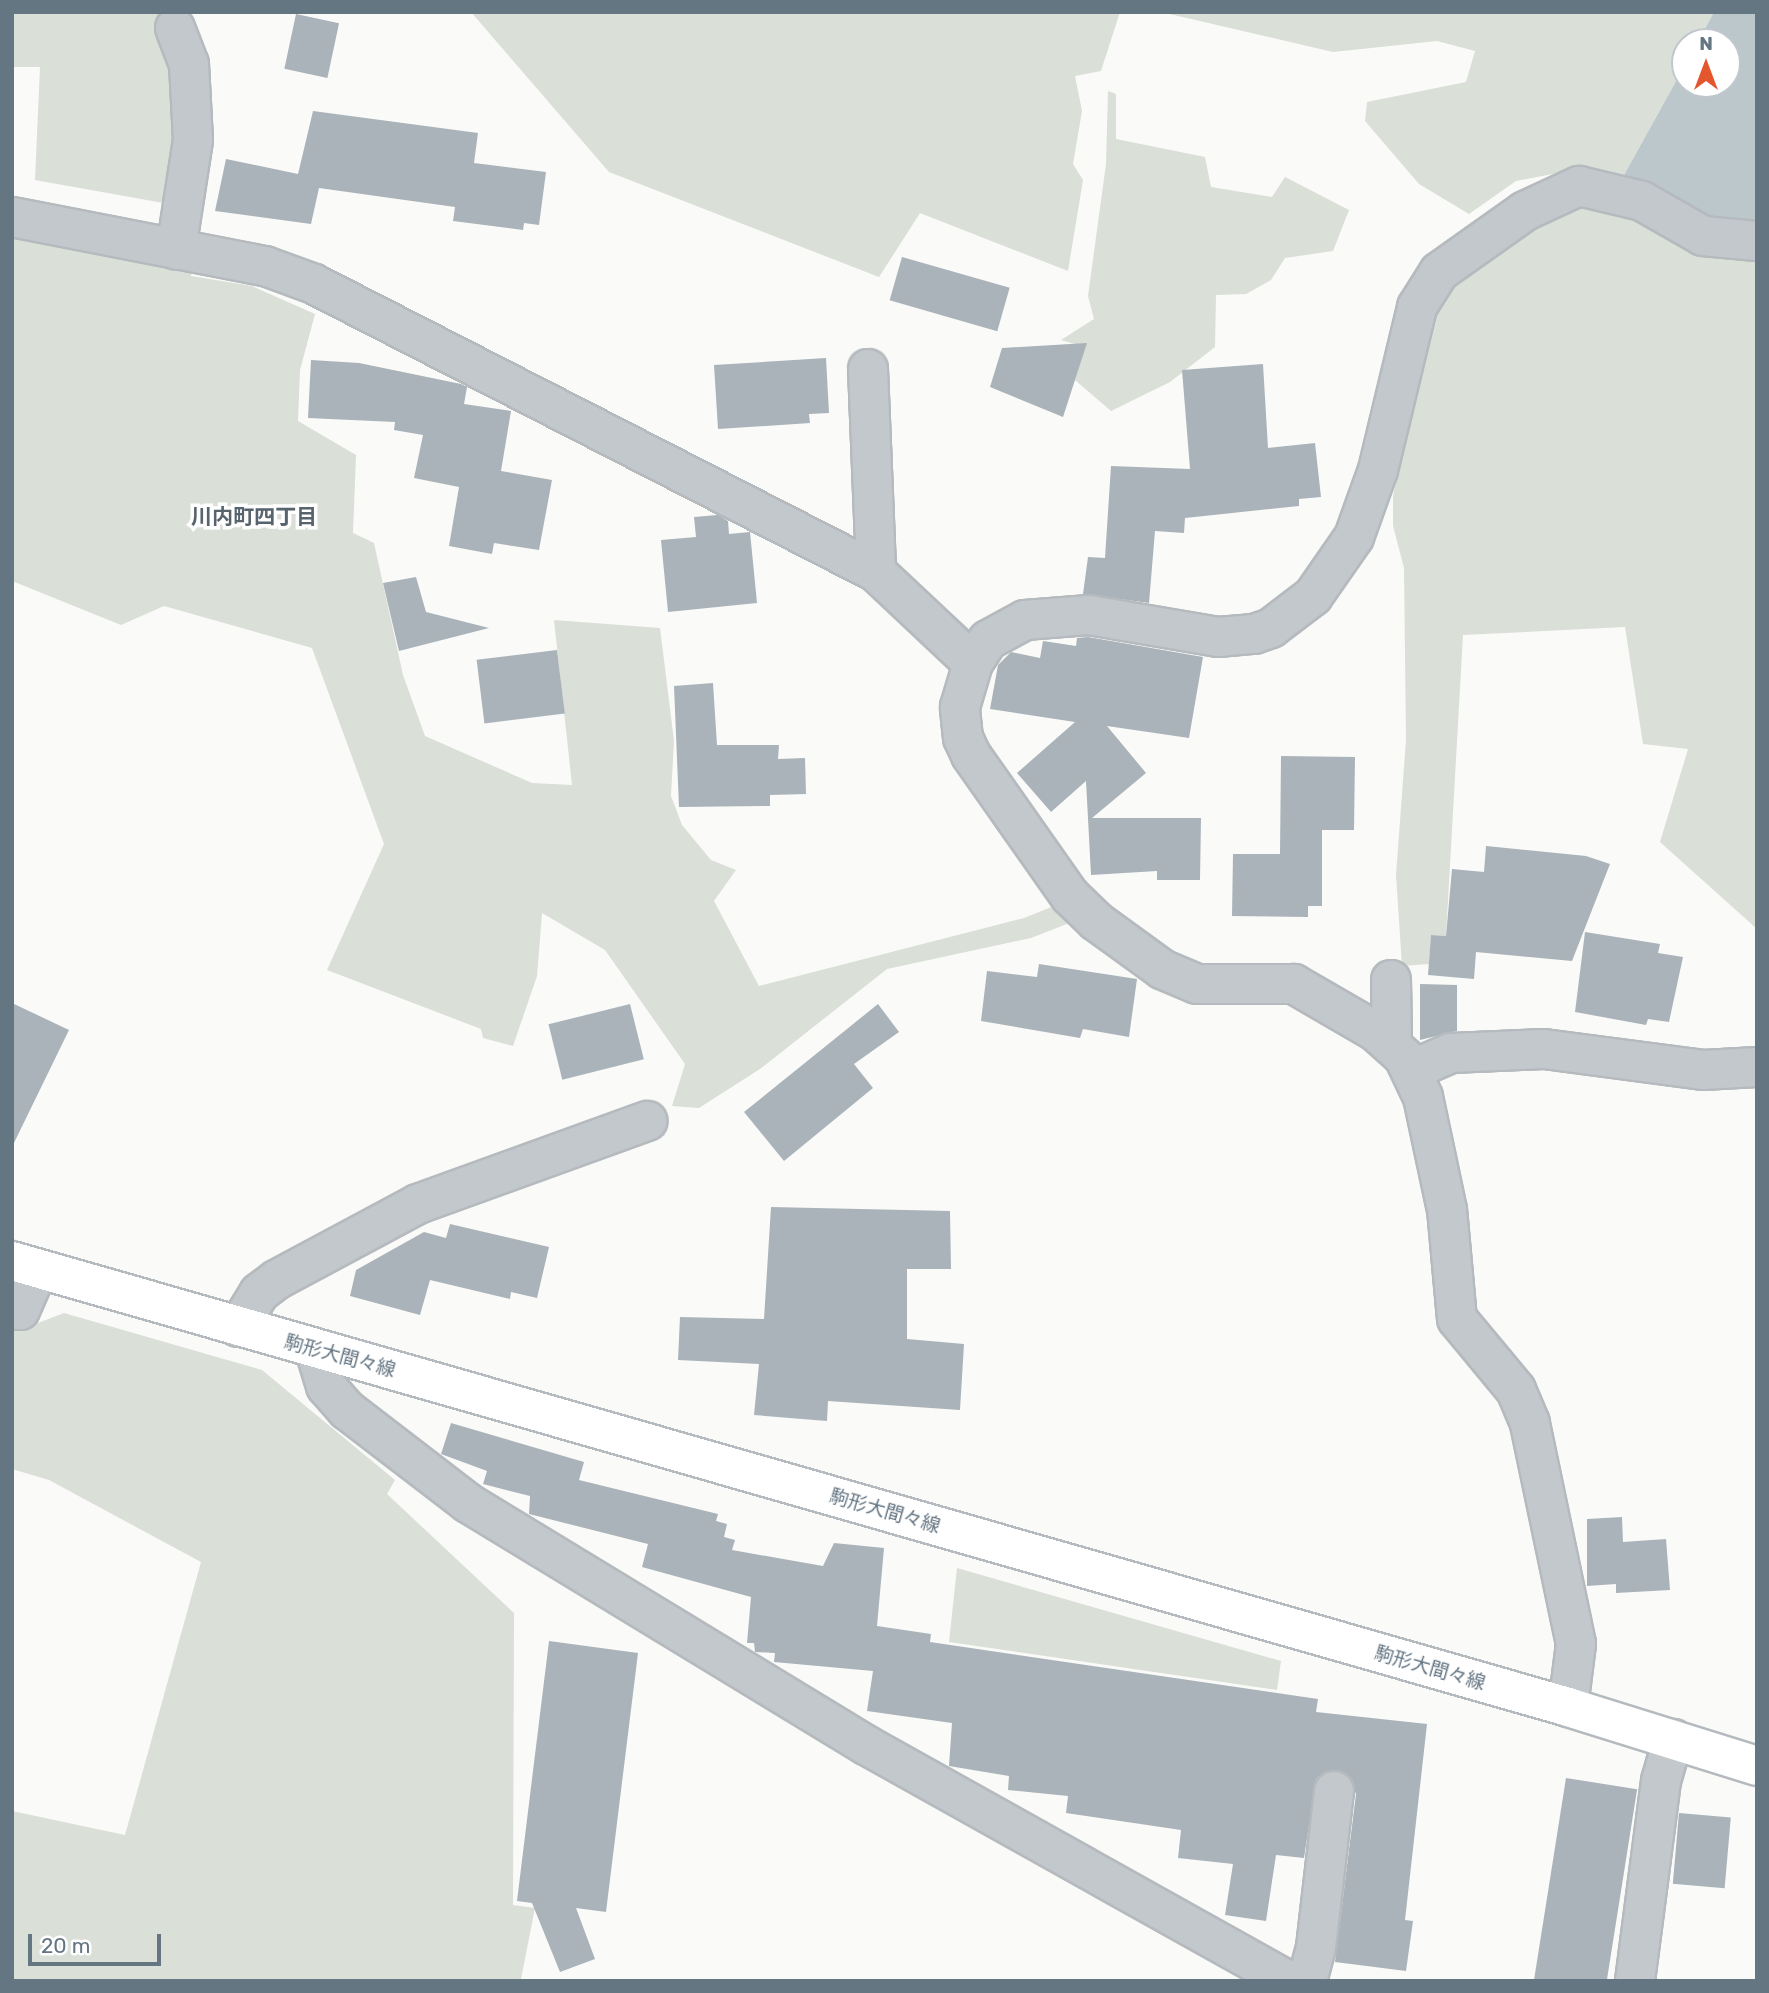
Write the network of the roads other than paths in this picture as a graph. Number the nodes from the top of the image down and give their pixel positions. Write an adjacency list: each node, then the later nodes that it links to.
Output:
1 (175, 29): 4 (street)
2 (12, 217): 4 (street)
3 (1757, 241): 7 (street)
4 (176, 250): 6 (street)
5 (868, 369): 6 (street)
6 (876, 572): 7 (street)
7 (973, 663): 9 (street)
8 (1391, 980): 9 (street)
9 (1402, 1056): 10 (street); 16 (street)
10 (1757, 1067)
11 (647, 1121): 14 (street)
12 (25, 1265): 13 (street); 14 (main road, 駒形大間々線)
13 (12, 1309)
14 (238, 1327): 15 (main road, 駒形大間々線)
15 (315, 1350): 16 (main road, 駒形大間々線); 20 (street)
16 (1568, 1707): 17 (main road, 駒形大間々線)
17 (1673, 1739): 18 (main road, 駒形大間々線); 22 (street)
18 (1757, 1766)
19 (1334, 1791): 21 (street)
20 (1288, 1981)
21 (1307, 1981)
22 (1635, 1981)

